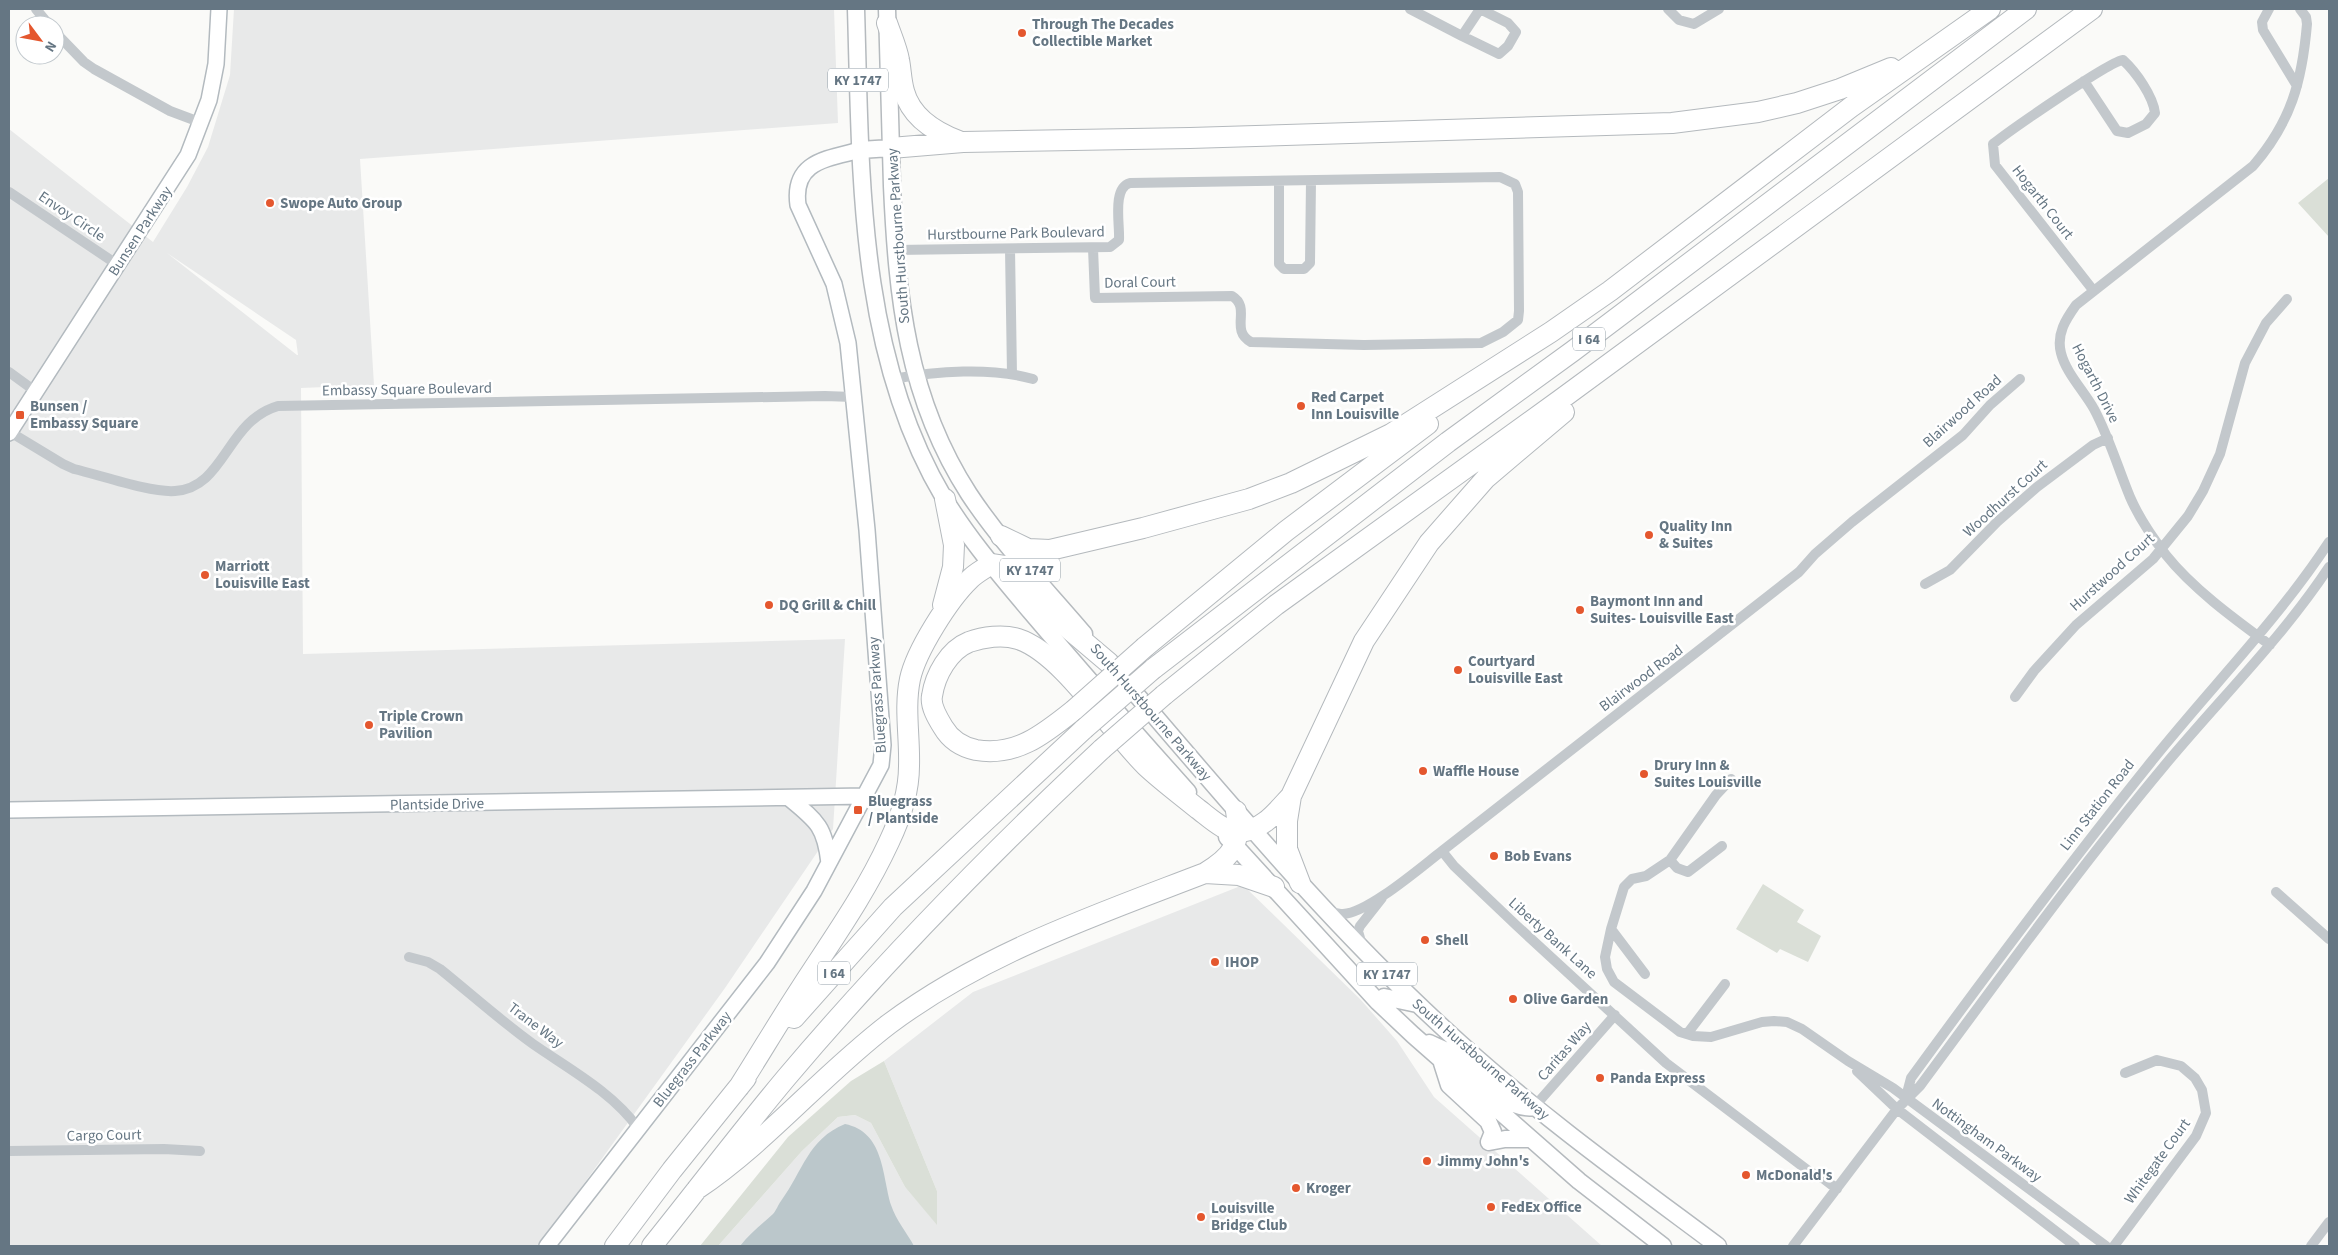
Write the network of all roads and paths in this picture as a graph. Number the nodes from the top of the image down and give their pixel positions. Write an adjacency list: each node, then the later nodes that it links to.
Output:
1 (219, 9): 18 (street, Bunsen Parkway)
2 (856, 9): 21 (main road, South Hurstbourne Parkway / KY 1747)
3 (1410, 9): 13 (street)
4 (1480, 9): 13 (street); 13 (street)
5 (1668, 9): 6 (street)
6 (1719, 9)
7 (1990, 9): 15 (highway)
8 (2026, 9): 94 (highway, I 64, bridge)
9 (2092, 9): 31 (highway, I 64)
10 (2269, 9): 17 (street)
11 (2300, 9): 17 (street, Hogarth Drive)
12 (887, 16): 19 (highway); 20 (main road, South Hurstbourne Parkway / KY 1747)
13 (1462, 36)
14 (65, 42): 18 (street)
15 (1938, 45): 19 (highway); 33 (highway)
16 (2084, 81): 16 (street, Hogarth Court); 29 (street, Hogarth Court)
17 (2297, 86): 29 (street, Hogarth Drive)
18 (202, 123): 28 (street, Bunsen Parkway)
19 (963, 142): 20 (highway)
20 (891, 148): 21 (main road); 27 (main road, South Hurstbourne Parkway / KY 1747)
21 (860, 150): 37 (main road, South Hurstbourne Parkway / KY 1747); 41 (street, Bluegrass Parkway)
22 (1279, 181): 23 (street, Hurstbourne Park Boulevard); 23 (street); 25 (street, Hurstbourne Park Boulevard)
23 (1310, 181): 30 (street, Hurstbourne Park Boulevard)
24 (9, 192): 28 (street, Envoy Circle)
25 (1092, 248): 26 (street, Hurstbourne Park Boulevard); 30 (street, Doral Court)
26 (1010, 249): 27 (street, Hurstbourne Park Boulevard); 35 (street)
27 (896, 250): 36 (main road, South Hurstbourne Parkway / KY 1747)
28 (118, 265): 40 (street, Bunsen Parkway)
29 (2093, 290): 43 (street, Hogarth Drive)
30 (1206, 295)
31 (1700, 295): 60 (highway); 102 (highway, I 64, bridge)
32 (2287, 299): 47 (street, Hurstwood Court)
33 (1551, 332): 45 (highway); 64 (highway, bridge)
34 (9, 372): 40 (street)
35 (1012, 374): 36 (street); 38 (street)
36 (916, 375): 37 (street); 45 (main road, South Hurstbourne Parkway / KY 1747)
37 (893, 378): 44 (main road, South Hurstbourne Parkway / KY 1747)
38 (1033, 379)
39 (2020, 379): 67 (street, Blairwood Road)
40 (35, 391): 42 (street, Bunsen Parkway)
41 (853, 398): 42 (street, Embassy Square Boulevard); 59 (street, Bluegrass Parkway)
42 (9, 432)
43 (2108, 438): 47 (street, Hogarth Drive); 50 (street, Woodhurst Court)
44 (944, 499): 48 (main road, South Hurstbourne Parkway / KY 1747); 51 (highway)
45 (1001, 536): 54 (main road, South Hurstbourne Parkway / KY 1747)
46 (2329, 542): 52 (street, Linn Station Road)
47 (2162, 549): 52 (street, Hogarth Drive); 55 (street, Hurstwood Court)
48 (992, 564): 51 (highway); 54 (highway); 64 (main road, South Hurstbourne Parkway / KY 1747)
49 (2329, 567): 53 (street, Linn Station Road)
50 (1925, 584)
51 (939, 621): 94 (highway)
52 (2258, 637): 53 (street, Hogarth Drive); 56 (street, Linn Station Road)
53 (2270, 645): 57 (street, Linn Station Road)
54 (1109, 663): 63 (main road, South Hurstbourne Parkway / KY 1747)
55 (2015, 696)
56 (2149, 764): 57 (street); 70 (street, Linn Station Road)
57 (2160, 772): 72 (street, Linn Station Road)
58 (1731, 779): 68 (street)
59 (865, 796): 61 (street, Plantside Drive); 69 (street, Bluegrass Parkway)
60 (1291, 796): 65 (highway); 73 (highway)
61 (790, 799): 62 (street, Plantside Drive); 69 (street)
62 (9, 810)
63 (1236, 811): 65 (highway)
64 (1214, 822): 65 (highway)
65 (1242, 836): 71 (highway); 73 (main road, South Hurstbourne Parkway / KY 1747); 74 (main road, South Hurstbourne Parkway / KY 1747)
66 (1722, 846): 68 (street)
67 (1442, 851): 76 (street, Blairwood Road); 86 (street, Liberty Bank Lane)
68 (1670, 860): 78 (street, Nottingham Parkway)
69 (829, 863): 98 (street, Bluegrass Parkway)
70 (2070, 865): 72 (street); 87 (street, Linn Station Road)
71 (1205, 873): 74 (highway); 102 (highway)
72 (2080, 873): 88 (street, Linn Station Road)
73 (1300, 883): 77 (main road, South Hurstbourne Parkway / KY 1747)
74 (1274, 887): 84 (main road, South Hurstbourne Parkway / KY 1747)
75 (2276, 892): 79 (street)
76 (1385, 894): 77 (street, Blairwood Road); 80 (street, Blairwood Road)
77 (1325, 910): 80 (main road, South Hurstbourne Parkway / KY 1747)
78 (1611, 929): 82 (street); 89 (street, Nottingham Parkway)
79 (2329, 939)
80 (1363, 951): 85 (main road, South Hurstbourne Parkway / KY 1747)
81 (409, 957): 98 (street, Trane Way)
82 (1646, 974)
83 (1725, 984): 89 (street)
84 (1378, 1002): 85 (main road); 90 (main road, South Hurstbourne Parkway / KY 1747)
85 (1417, 1004): 96 (main road, South Hurstbourne Parkway / KY 1747)
86 (1615, 1014): 96 (street, Caritas Way); 103 (street, Liberty Bank Lane)
87 (1953, 1021): 88 (street); 95 (street, Linn Station Road)
88 (1963, 1028): 95 (street, Linn Station Road)
89 (1687, 1034): 92 (street, Nottingham Parkway)
90 (1413, 1036): 91 (main road, South Hurstbourne Parkway / KY 1747); 96 (main road)
91 (1441, 1061): 99 (main road, South Hurstbourne Parkway / KY 1747); 99 (main road)
92 (1848, 1062): 95 (street, Nottingham Parkway); 97 (street, Nottingham Parkway)
93 (2125, 1073): 113 (street, Whitegate Court)
94 (739, 1087): 106 (highway, I 64)
95 (1906, 1098): 97 (street, Linn Station Road); 112 (street, Nottingham Parkway)
96 (1534, 1107): 109 (main road, South Hurstbourne Parkway / KY 1747)
97 (1897, 1109): 103 (street, Linn Station Road); 111 (street, Nottingham Parkway)
98 (638, 1128): 105 (street, Bluegrass Parkway)
99 (1530, 1139): 108 (main road, South Hurstbourne Parkway / KY 1747)
100 (200, 1151): 101 (street, Cargo Court)
101 (9, 1152)
102 (698, 1189): 107 (highway, I 64)
103 (1837, 1189): 110 (street, Linn Station Road)
104 (2329, 1222): 114 (street)
105 (548, 1246)
106 (614, 1246)
107 (652, 1246)
108 (1663, 1246)
109 (1718, 1246)
110 (1793, 1246)
111 (2075, 1246)
112 (2106, 1246)
113 (2114, 1246)
114 (2311, 1246)

